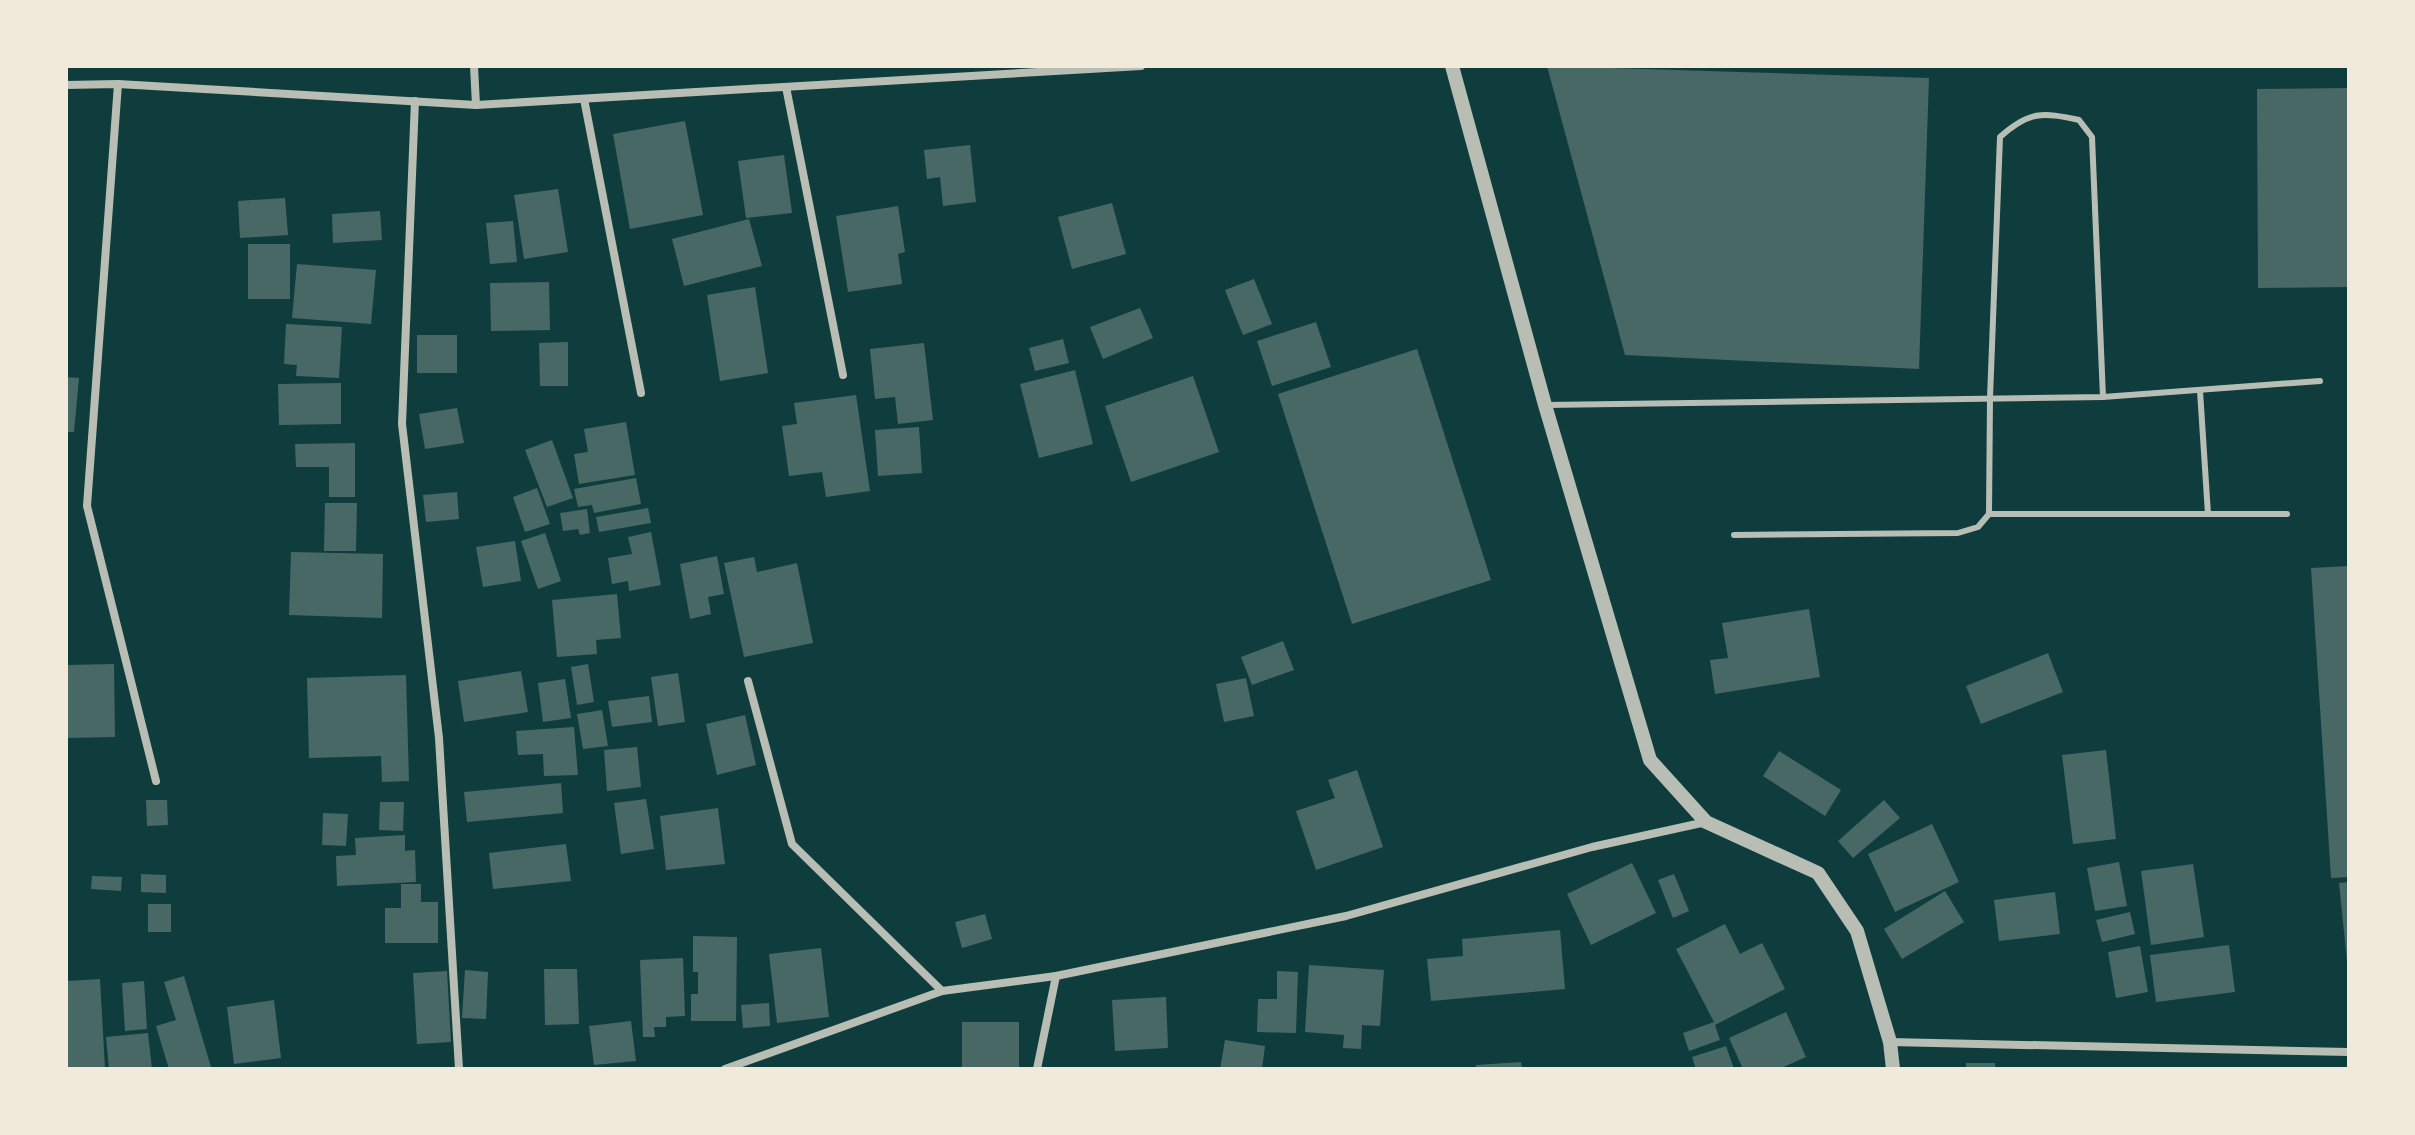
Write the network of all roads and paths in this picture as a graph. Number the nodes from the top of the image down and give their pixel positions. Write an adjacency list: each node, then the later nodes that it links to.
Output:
1 (474, 66): 9 (street)
2 (1141, 66): 6 (street)
3 (1452, 66): 16 (street)
4 (118, 84): 5 (street); 8 (street); 22 (street)
5 (66, 85)
6 (786, 87): 7 (street); 10 (street)
7 (584, 99): 9 (street); 13 (street)
8 (415, 101): 9 (street); 28 (street)
9 (476, 105)
10 (843, 375)
11 (2320, 381): 12 (lane)
12 (2200, 391): 14 (lane); 18 (lane)
13 (641, 393)
14 (2103, 397): 15 (lane); 15 (lane)
15 (1990, 398): 16 (lane); 17 (lane)
16 (1545, 405): 23 (street)
17 (1989, 514): 18 (lane); 20 (lane)
18 (2208, 514): 19 (lane)
19 (2287, 514)
20 (1734, 535)
21 (748, 681): 25 (street)
22 (156, 781)
23 (1706, 822): 24 (street); 26 (street)
24 (1056, 976): 25 (street); 30 (street)
25 (942, 991): 29 (street)
26 (1890, 1042): 27 (street); 31 (street)
27 (2349, 1052)
28 (459, 1069)
29 (725, 1069)
30 (1037, 1069)
31 (1893, 1069)

